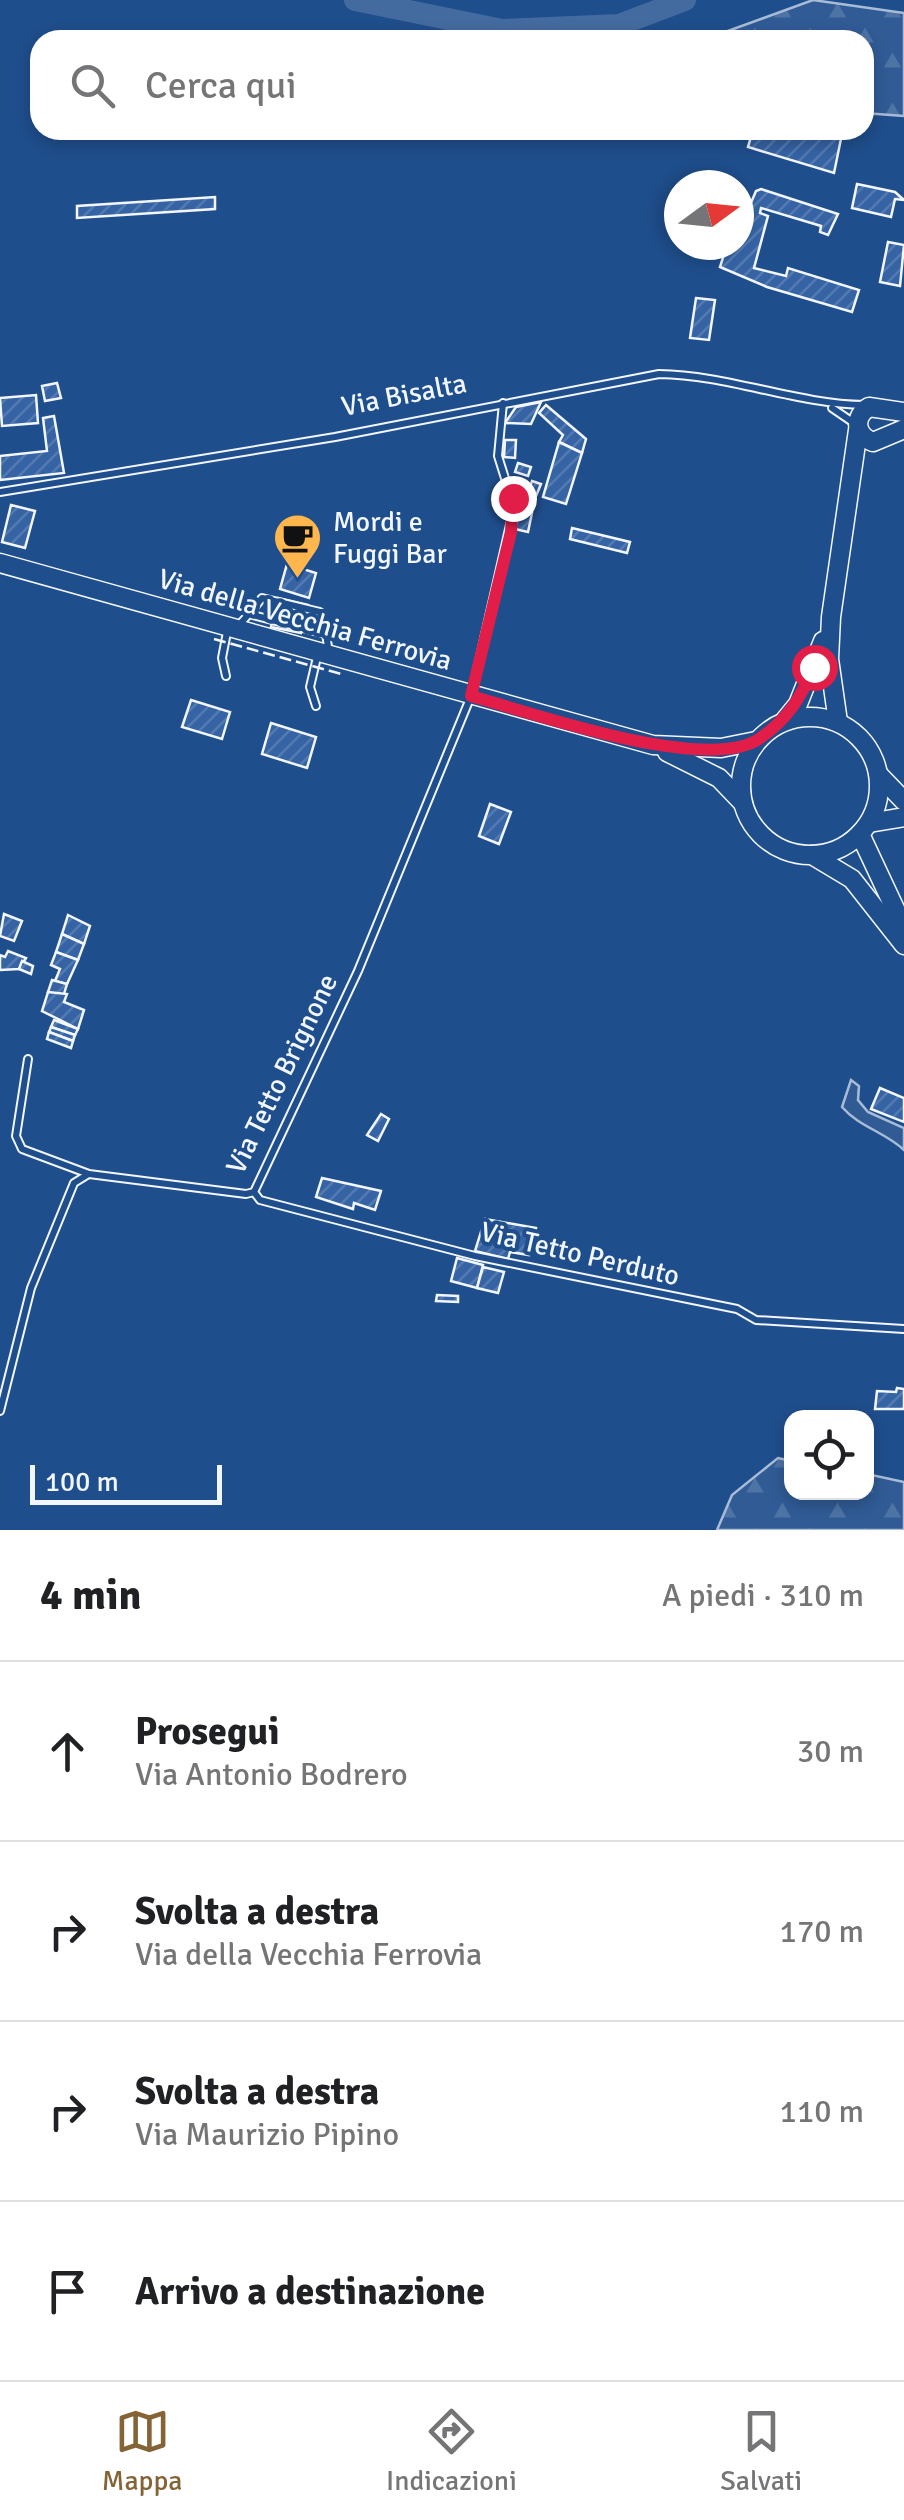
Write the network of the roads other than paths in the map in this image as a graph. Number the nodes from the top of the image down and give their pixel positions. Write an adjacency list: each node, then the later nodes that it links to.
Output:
1 (817, 402): 2 (lane, Via Bisalta); 3 (lane, Via Bisalta); 4 (lane, Via Bisalta)
2 (503, 403): 7 (lane, Via Bisalta); 13 (lane, Via Tetto Brignone)
3 (888, 409): 4 (main road); 5 (main road)
4 (858, 428): 5 (main road, Via Bisalta); 6 (main road)
5 (893, 435): 6 (main road)
6 (853, 479): 9 (main road)
7 (0, 492)
8 (0, 563): 10 (main road, Via della Vecchia Ferrovia)
9 (830, 617): 15 (main road); 16 (main road)
10 (238, 623): 11 (main road, Via della Vecchia Ferrovia); 11 (lane); 12 (lane)
11 (324, 647): 13 (main road, Via della Vecchia Ferrovia); 14 (lane)
12 (226, 676)
13 (471, 696): 18 (main road, Via della Vecchia Ferrovia); 29 (lane, Via Tetto Brignone)
14 (316, 706)
15 (785, 720): 16 (main road); 17 (main road)
16 (838, 722): 19 (main road)
17 (756, 741): 18 (main road, Via della Vecchia Ferrovia); 21 (main road)
18 (653, 745): 21 (main road, Via della Vecchia Ferrovia)
19 (878, 774): 20 (main road); 23 (main road)
20 (904, 801)
21 (742, 802): 24 (main road)
22 (904, 817): 23 (main road)
23 (864, 829): 24 (main road); 25 (main road)
24 (812, 856): 26 (main road)
25 (904, 928)
26 (904, 945)
27 (28, 1059): 28 (lane, Via Tetto Brignone)
28 (89, 1174): 29 (lane, Via Tetto Brignone); 31 (lane)
29 (254, 1192): 30 (lane, Via Tetto Perduto)
30 (904, 1329)
31 (0, 1411)

